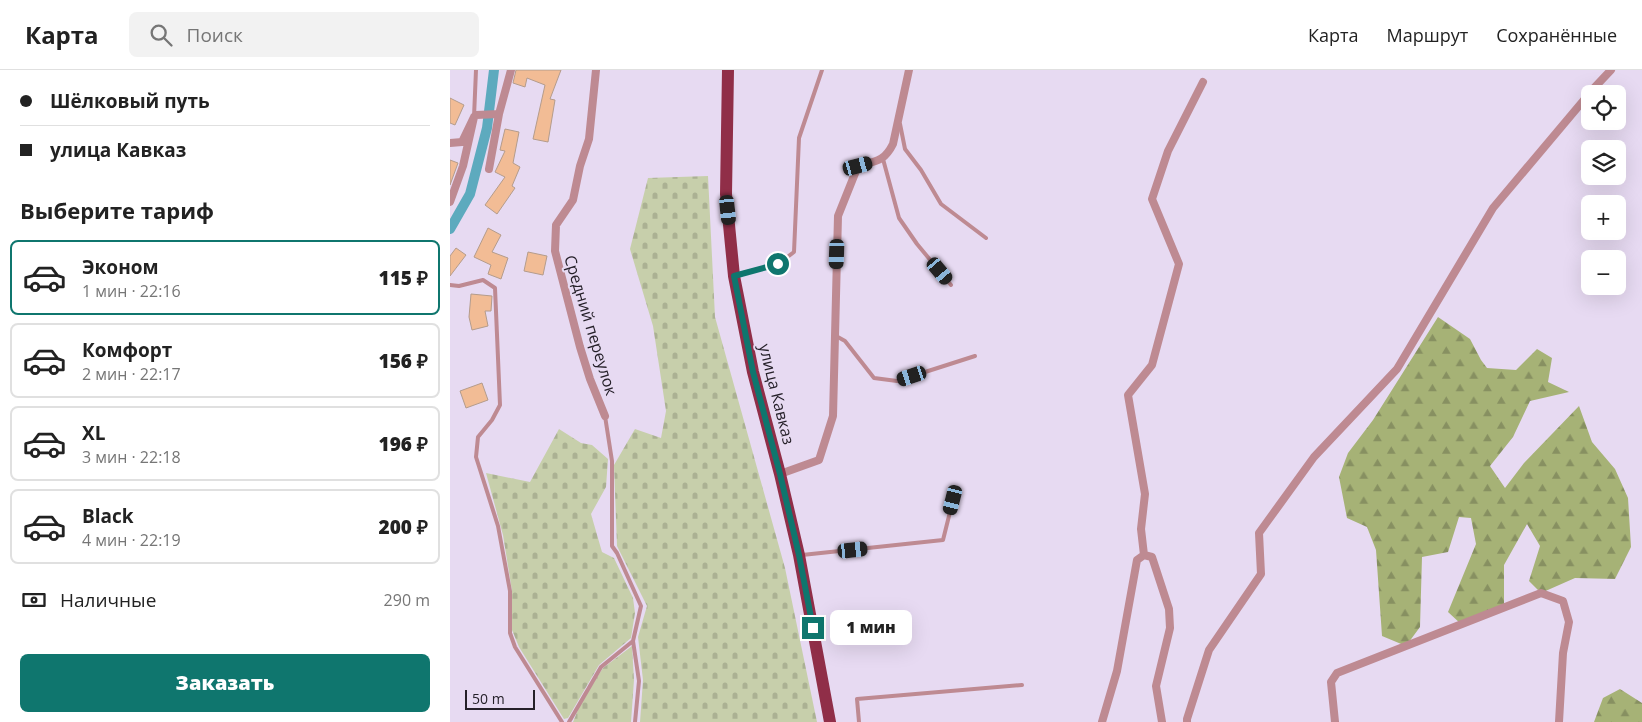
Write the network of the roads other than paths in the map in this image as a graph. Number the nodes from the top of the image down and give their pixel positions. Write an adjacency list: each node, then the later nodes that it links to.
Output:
1 (476, 70): 10 (lane)
2 (511, 70): 9 (street)
3 (596, 70): 22 (street, Средний переулок)
4 (728, 70): 17 (highway, улица Кавказ)
5 (822, 70): 17 (lane)
6 (909, 70): 11 (street)
7 (1611, 70): 36 (street)
8 (1203, 82): 26 (street)
9 (497, 114): 10 (street); 14 (street)
10 (475, 116): 12 (street); 15 (street)
11 (898, 117): 13 (street); 16 (lane)
12 (450, 143)
13 (883, 159): 19 (lane); 20 (street)
14 (489, 169)
15 (450, 202)
16 (986, 238)
17 (734, 276): 23 (highway, улица Кавказ)
18 (450, 285): 29 (lane)
19 (951, 285)
20 (834, 336): 21 (lane); 23 (street)
21 (975, 356)
22 (604, 416): 27 (lane)
23 (780, 474): 25 (highway, улица Кавказ)
24 (953, 500): 25 (lane)
25 (799, 555): 32 (highway, улица Кавказ)
26 (1144, 555): 34 (street); 35 (street)
27 (633, 641): 30 (lane); 31 (lane)
28 (1022, 685): 33 (lane)
29 (562, 722)
30 (569, 722)
31 (635, 722)
32 (830, 722)
33 (859, 722)
34 (1102, 722)
35 (1162, 722)
36 (1188, 722)
37 (1335, 722): 38 (street)
38 (1559, 722)

